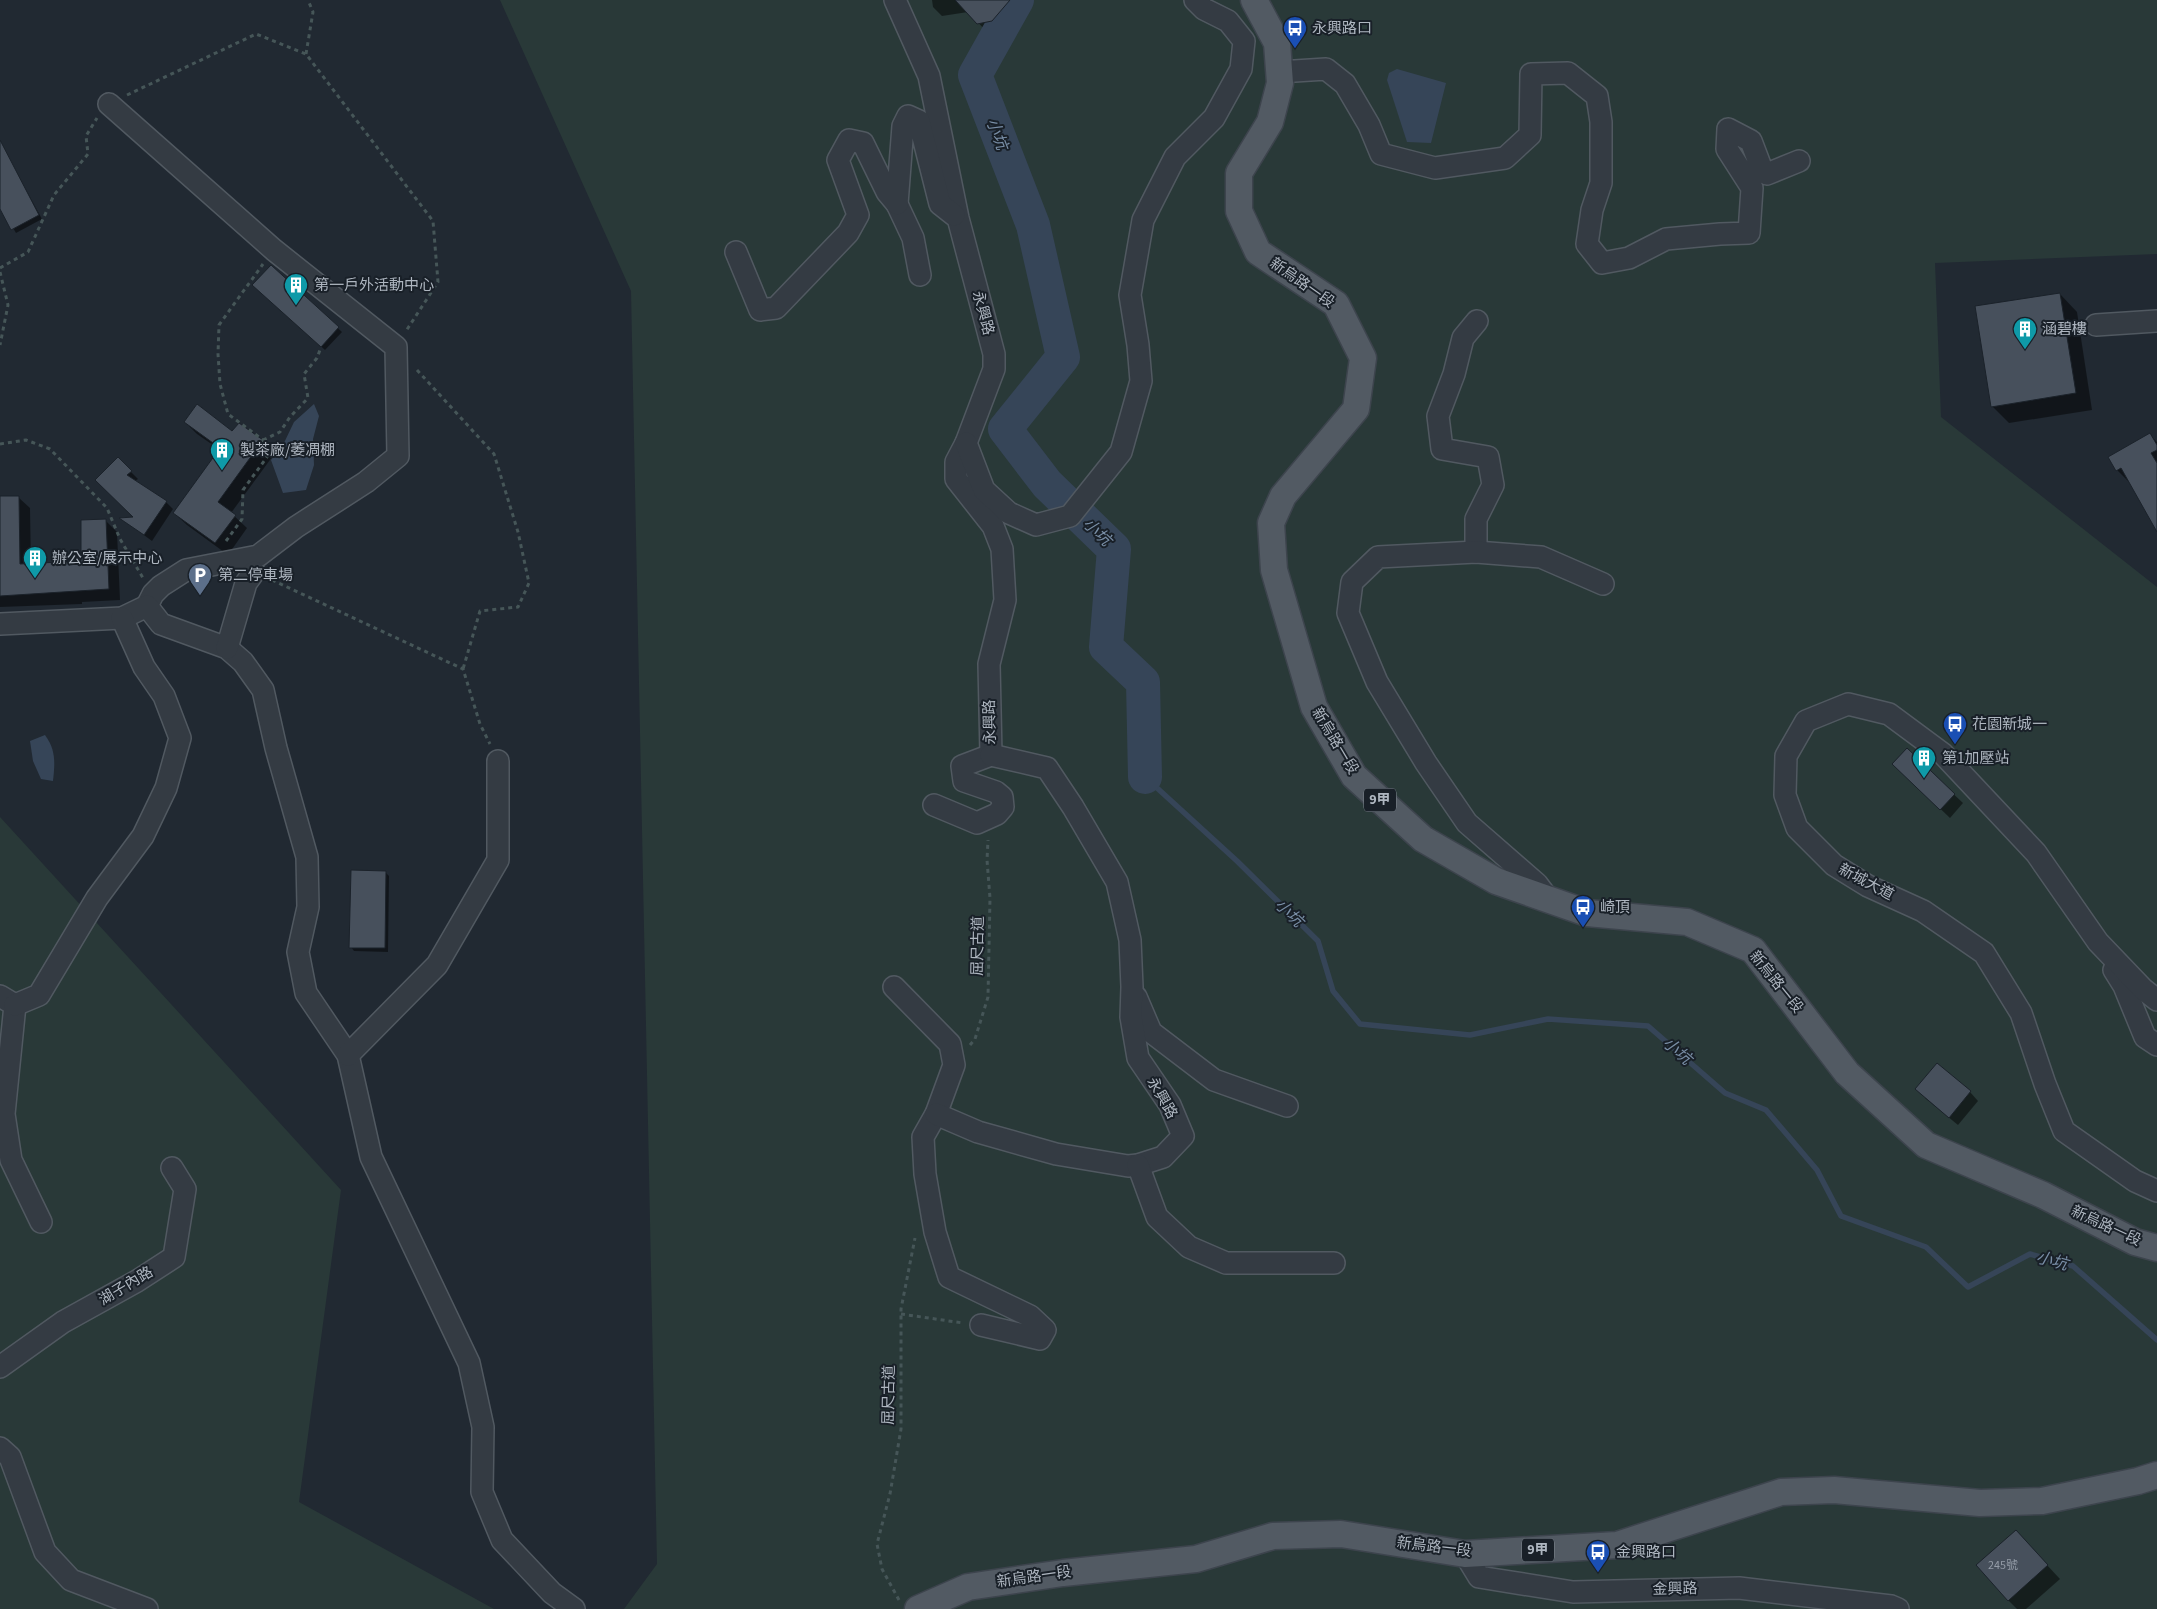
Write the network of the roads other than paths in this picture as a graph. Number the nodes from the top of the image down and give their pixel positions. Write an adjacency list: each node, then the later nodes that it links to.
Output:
1 (895, 0): 8 (street, 永興路)
2 (1195, 0): 14 (street)
3 (1254, 0): 4 (main road, 新烏路一段 / 9甲)
4 (1279, 72): 6 (street); 25 (main road, 新烏路一段 / 9甲)
5 (109, 104): 18 (street)
6 (1799, 161)
7 (896, 204): 8 (street); 9 (street); 10 (street)
8 (958, 218): 14 (street, 永興路)
9 (736, 252)
10 (920, 275)
11 (1477, 321): 15 (street)
12 (2157, 321): 13 (street)
13 (2096, 325)
14 (966, 443): 22 (street, 永興路)
15 (1476, 552): 17 (street); 25 (street)
16 (254, 572): 21 (street)
17 (1603, 584)
18 (150, 600): 19 (street); 21 (street)
19 (122, 618): 20 (street); 30 (street)
20 (0, 624)
21 (227, 648): 32 (street)
22 (991, 755): 24 (street); 28 (street, 永興路)
23 (498, 761): 32 (street)
24 (934, 805)
25 (1549, 900): 39 (main road, 新烏路一段 / 9甲)
26 (2098, 942): 29 (street, 新城大道); 31 (street); 37 (street, 新城大道)
27 (894, 987): 34 (street)
28 (1132, 987): 33 (street); 35 (street, 永興路)
29 (2157, 1000)
30 (8, 1001): 38 (street)
31 (2157, 1045)
32 (348, 1055): 48 (street)
33 (1287, 1106)
34 (936, 1114): 35 (street, 永興路); 41 (street)
35 (1138, 1165): 40 (street)
36 (172, 1168): 42 (street, 湖子內路)
37 (2157, 1191)
38 (40, 1222)
39 (2157, 1248)
40 (1334, 1263)
41 (981, 1325)
42 (0, 1367)
43 (0, 1448): 47 (street)
44 (2157, 1475): 45 (main road, 新烏路一段 / 9甲)
45 (1466, 1554): 46 (main road, 新烏路一段 / 9甲); 49 (street, 金興路)
46 (910, 1606)
47 (147, 1609)
48 (574, 1609)
49 (1898, 1609)

